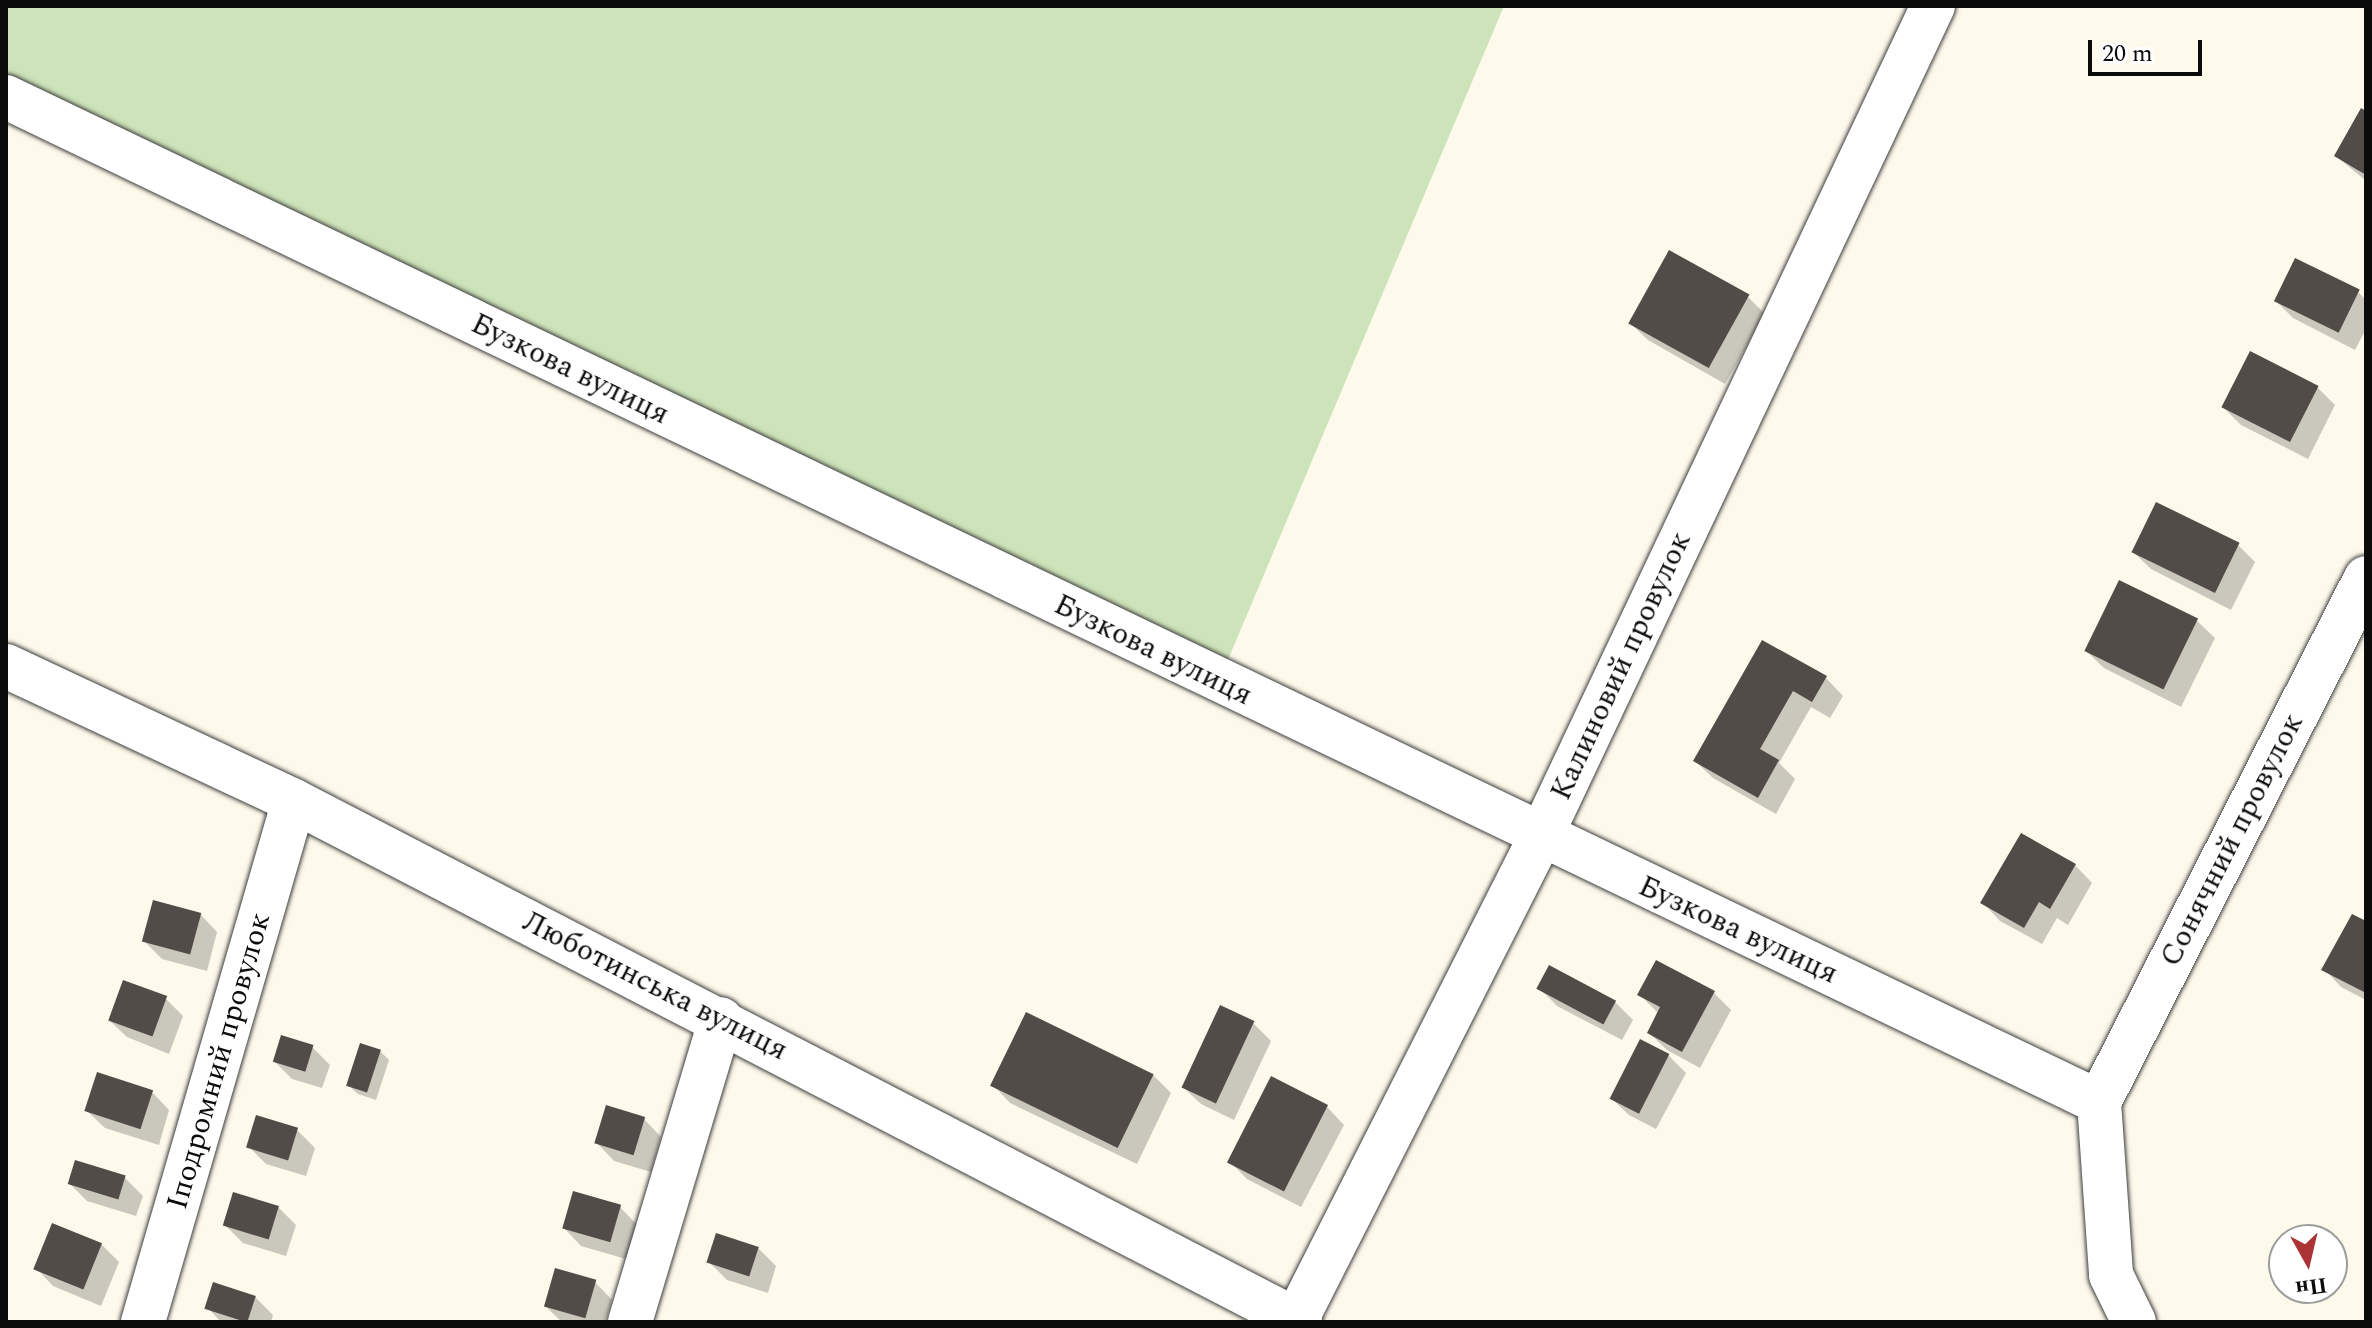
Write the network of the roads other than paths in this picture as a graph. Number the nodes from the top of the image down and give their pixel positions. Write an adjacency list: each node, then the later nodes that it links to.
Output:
1 (1933, 6): 6 (street, Калиновий провулок)
2 (6, 97): 6 (street, Бузкова вулиця)
3 (2366, 578): 8 (street, Сонячний провулок)
4 (6, 666): 5 (street, Люботинська вулиця)
5 (294, 801): 7 (street, Люботинська вулиця); 10 (street, Іподромний провулок)
6 (1541, 836): 8 (street, Бузкова вулиця); 9 (street, Калиновий провулок)
7 (721, 1019): 9 (street, Люботинська вулиця); 11 (street)
8 (2099, 1102): 12 (street)
9 (1296, 1321)
10 (143, 1322)
11 (630, 1322)
12 (2134, 1322)

